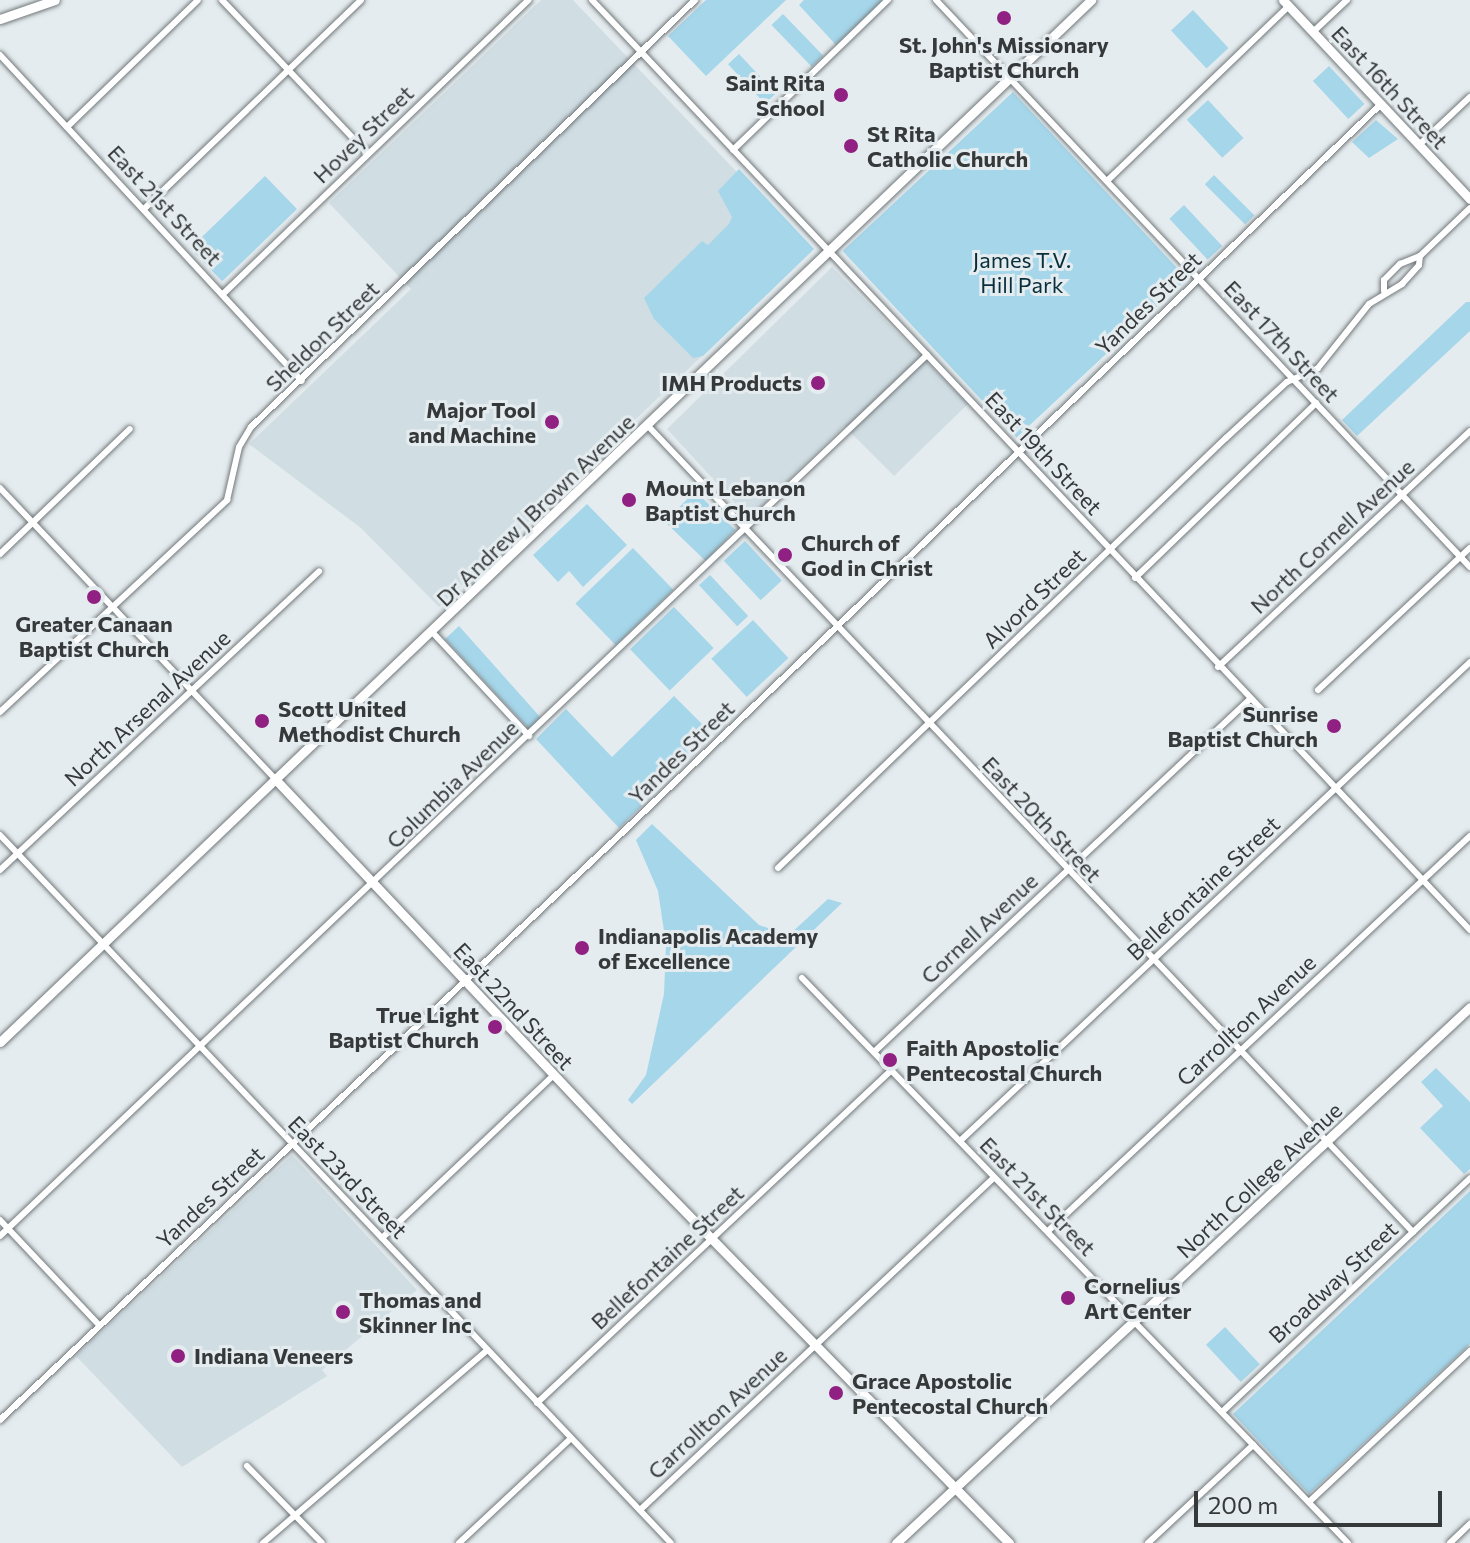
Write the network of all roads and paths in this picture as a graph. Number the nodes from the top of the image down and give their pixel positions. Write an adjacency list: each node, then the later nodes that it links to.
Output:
1 (55, 0): 13 (main road)
2 (198, 0): 21 (street)
3 (222, 0): 17 (street)
4 (361, 0): 17 (street)
5 (528, 0): 24 (street, Hovey Street)
6 (592, 0): 15 (street, East 19th Street)
7 (695, 0): 15 (street, Sheldon Street)
8 (888, 0): 23 (street)
9 (936, 0): 18 (street, East 17th Street)
10 (1091, 0): 18 (main road, Dr Andrew J Brown Avenue)
11 (1347, 0): 14 (street)
12 (1286, 3): 14 (main road, East 16th Street); 25 (street)
13 (0, 19)
14 (1313, 32): 20 (main road, East 16th Street)
15 (641, 52): 23 (street, East 19th Street); 36 (street, Sheldon Street)
16 (0, 55): 21 (street, East 21st Street)
17 (288, 70): 24 (street); 28 (street)
18 (1010, 78): 25 (street, East 17th Street); 29 (main road, Dr Andrew J Brown Avenue)
19 (1470, 97): 22 (street)
20 (1381, 104): 22 (main road, East 16th Street); 31 (street, Yandes Street)
21 (67, 127): 28 (street, East 21st Street)
22 (1419, 145): 26 (main road, East 16th Street)
23 (733, 150): 29 (street, East 19th Street)
24 (368, 154): 33 (street, Hovey Street)
25 (1107, 181): 31 (street, East 17th Street)
26 (1470, 199)
27 (1470, 208): 30 (street, Alvord Street)
28 (144, 209): 33 (street, East 21st Street)
29 (829, 252): 34 (street, East 19th Street); 38 (main road, Dr Andrew J Brown Avenue)
30 (1420, 256): 32 (street, Alvord Street); 32 (street, Alvord Street)
31 (1199, 279): 35 (street, East 17th Street); 41 (street, Yandes Street)
32 (1384, 291): 35 (street, Alvord Street)
33 (223, 294): 36 (street, East 21st Street)
34 (927, 355): 41 (street, East 19th Street); 45 (street, Columbia Avenue)
35 (1294, 380): 37 (street, East 17th Street); 47 (street, Alvord Street)
36 (302, 381): 53 (street, Sheldon Street)
37 (1316, 403): 43 (street, East 17th Street); 52 (street)
38 (649, 427): 45 (street, East 20th Street); 55 (main road, Dr Andrew J Brown Avenue)
39 (130, 429): 44 (street)
40 (1470, 431): 43 (street, North Cornell Avenue)
41 (1018, 452): 47 (street, East 19th Street); 54 (street, Yandes Street)
42 (0, 488): 44 (street, East 22nd Street)
43 (1402, 495): 49 (street, East 17th Street); 57 (street, North Cornell Avenue)
44 (33, 523): 48 (street); 53 (street, East 22nd Street)
45 (746, 530): 54 (street, East 20th Street); 63 (street, Columbia Avenue)
46 (1470, 548): 49 (street)
47 (1109, 550): 52 (street, East 19th Street); 62 (street, Alvord Street)
48 (0, 554)
49 (1461, 557): 50 (street, East 17th Street); 58 (street)
50 (1470, 567)
51 (319, 572): 59 (street, North Arsenal Avenue)
52 (1135, 578): 57 (street, East 19th Street)
53 (113, 607): 59 (street, East 22nd Street); 61 (street, Sheldon Street)
54 (838, 627): 62 (street, East 20th Street); 78 (street, Yandes Street)
55 (433, 633): 63 (street); 64 (main road, Dr Andrew J Brown Avenue)
56 (1470, 662): 65 (street, Bellefontaine Street)
57 (1218, 667): 60 (street, East 19th Street)
58 (1318, 690)
59 (192, 691): 64 (street, East 22nd Street); 68 (street, North Arsenal Avenue)
60 (1249, 700): 65 (street, East 19th Street); 71 (street, Cornell Avenue)
61 (0, 712)
62 (929, 724): 69 (street, Alvord Street); 71 (street, East 20th Street)
63 (529, 736): 73 (street, Columbia Avenue)
64 (277, 781): 73 (main road, East 22nd Street); 75 (main road, Dr Andrew J Brown Avenue)
65 (1335, 789): 72 (street, East 19th Street); 76 (street, Bellefontaine Street)
66 (0, 835): 68 (street, East 23rd Street)
67 (1470, 836): 72 (street, Carrollton Avenue)
68 (18, 853): 70 (street, North Arsenal Avenue); 75 (street, East 23rd Street)
69 (778, 868)
70 (0, 870)
71 (1066, 872): 76 (street, East 20th Street); 82 (street, Cornell Avenue)
72 (1422, 880): 74 (street, East 19th Street); 83 (street, Carrollton Avenue)
73 (374, 883): 78 (main road, East 22nd Street); 81 (street, Columbia Avenue)
74 (1470, 930)
75 (103, 944): 80 (main road, Dr Andrew J Brown Avenue); 81 (street, East 23rd Street)
76 (1152, 960): 83 (street, East 20th Street); 86 (street, Bellefontaine Street)
77 (802, 978): 82 (street, East 21st Street)
78 (466, 981): 85 (main road, East 22nd Street); 88 (street, Yandes Street)
79 (1470, 1007): 87 (main road, North College Avenue)
80 (0, 1042)
81 (200, 1048): 88 (street, East 23rd Street); 92 (street, Columbia Avenue)
82 (874, 1052): 84 (street, East 21st Street)
83 (1240, 1052): 87 (street, East 20th Street); 93 (street, Carrollton Avenue)
84 (891, 1070): 86 (street, East 21st Street); 97 (street, Bellefontaine Street)
85 (554, 1075): 96 (street); 97 (main road, East 22nd Street)
86 (960, 1141): 89 (street, East 21st Street)
87 (1327, 1142): 94 (street, East 20th Street); 98 (main road, North College Avenue)
88 (292, 1145): 96 (street, East 23rd Street); 99 (street, Yandes Street)
89 (994, 1177): 93 (street, East 21st Street); 100 (street, Carrollton Avenue)
90 (1470, 1178): 94 (street, Broadway Street)
91 (0, 1220): 92 (street)
92 (8, 1229): 95 (street, Columbia Avenue); 99 (street)
93 (1048, 1231): 98 (street, East 21st Street)
94 (1413, 1232): 104 (street, Broadway Street)
95 (0, 1236)
96 (382, 1238): 101 (street, East 23rd Street)
97 (714, 1238): 100 (main road, East 22nd Street); 103 (street, Bellefontaine Street)
98 (1134, 1321): 104 (street, East 21st Street); 109 (main road, North College Avenue)
99 (99, 1325): 105 (street, Yandes Street)
100 (816, 1344): 109 (main road, East 22nd Street); 111 (street, Carrollton Avenue)
101 (486, 1351): 103 (street, East 23rd Street); 112 (street)
102 (1470, 1351): 110 (street)
103 (537, 1403): 106 (street, East 23rd Street)
104 (1222, 1412): 107 (street, East 21st Street)
105 (0, 1420)
106 (570, 1439): 111 (street, East 23rd Street); 117 (street)
107 (1253, 1445): 110 (street, East 21st Street); 120 (street)
108 (247, 1466): 112 (street)
109 (955, 1488): 118 (main road, North College Avenue); 119 (main road, East 22nd Street)
110 (1309, 1502): 121 (street, East 21st Street)
111 (640, 1510): 114 (street, East 23rd Street)
112 (294, 1514): 115 (street); 116 (street)
113 (1470, 1524): 122 (street)
114 (667, 1542)
115 (263, 1543)
116 (322, 1543)
117 (459, 1543)
118 (896, 1543)
119 (1009, 1543)
120 (1148, 1543)
121 (1348, 1543)
122 (1450, 1543)

